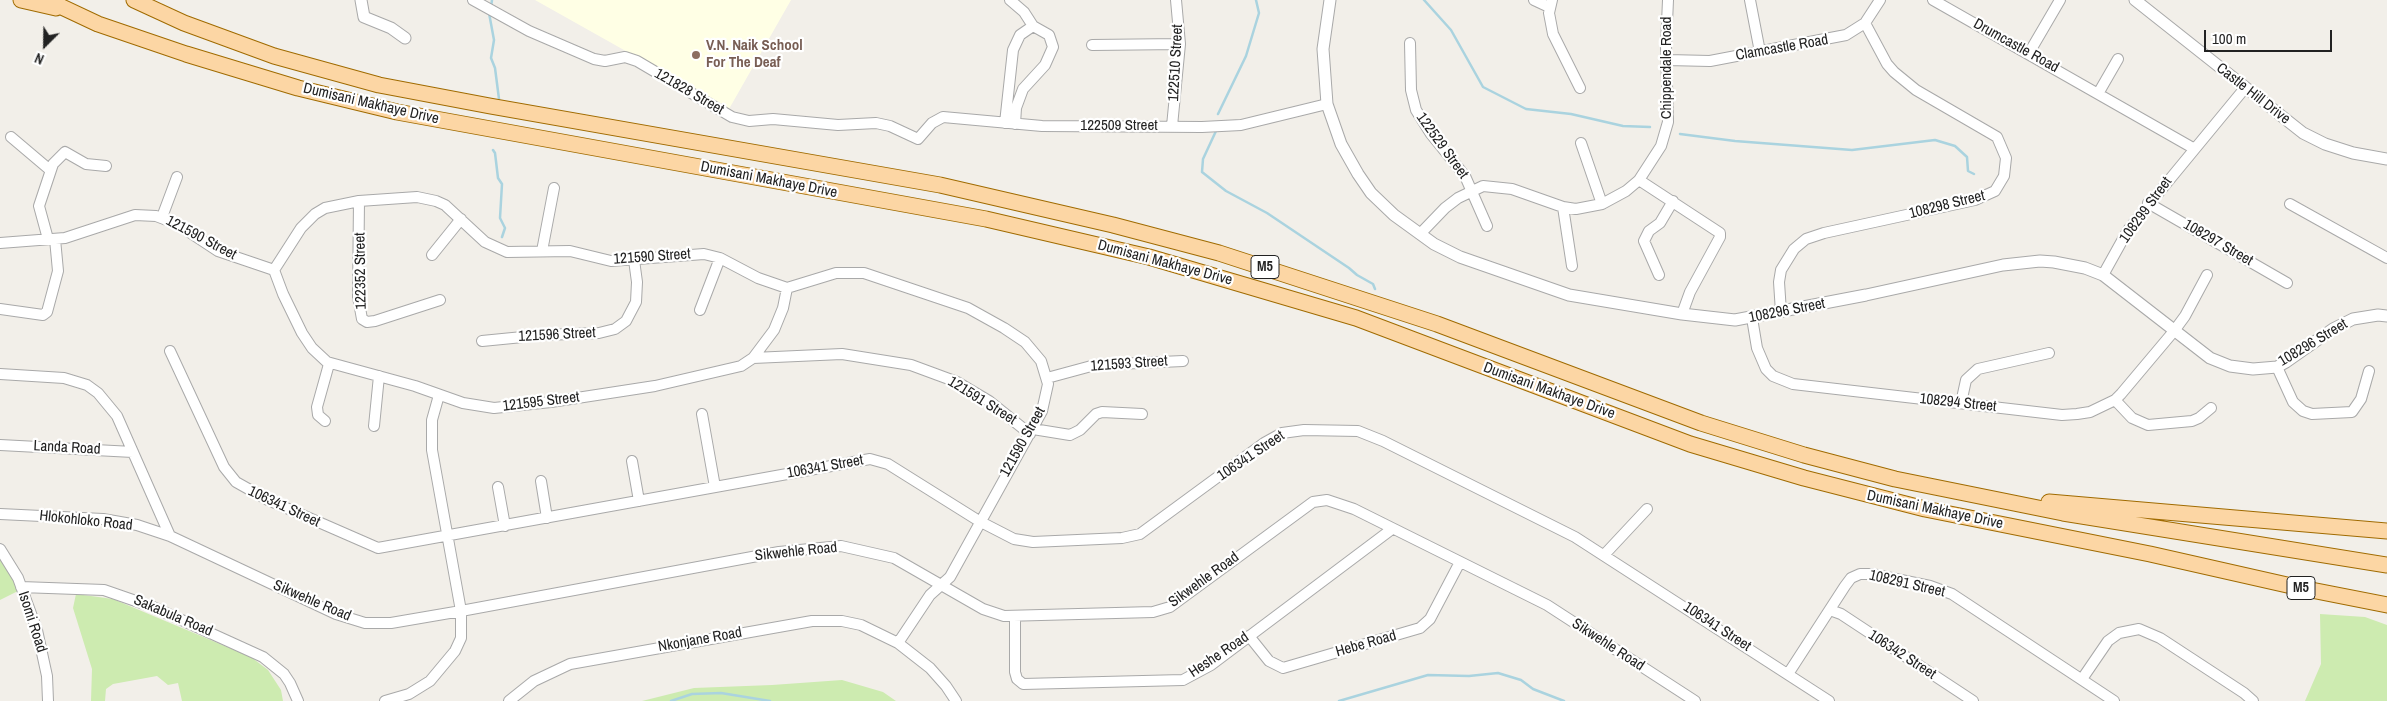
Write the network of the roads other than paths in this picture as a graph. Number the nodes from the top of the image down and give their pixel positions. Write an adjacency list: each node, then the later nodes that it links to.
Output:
1 (21, 0): 17 (main road)
2 (47, 0): 17 (main road, Dumisani Makhaye Drive / M5)
3 (134, 0): 103 (main road, Dumisani Makhaye Drive / M5)
4 (361, 0): 20 (street)
5 (473, 0): 35 (street, 121828 Street)
6 (1010, 0): 19 (street)
7 (1176, 0): 22 (street, 122510 Street)
8 (1330, 0): 31 (street, 108296 Street)
9 (1534, 0): 16 (street)
10 (1668, 0): 27 (street, Chippendale Road)
11 (1750, 0): 24 (street)
12 (1880, 0): 18 (street)
13 (1934, 0): 25 (street, Drumcastle Road)
14 (2060, 0): 25 (street)
15 (2135, 0): 29 (street, Castle Hill Drive)
16 (1550, 3): 28 (street)
17 (68, 11): 120 (main road, Dumisani Makhaye Drive / M5)
18 (1865, 24): 24 (street, Clamcastle Road); 72 (street, 108298 Street)
19 (1033, 26): 32 (street); 32 (street)
20 (405, 38)
21 (1410, 43): 44 (street, 122529 Street)
22 (1180, 44): 23 (street); 33 (street, 122510 Street)
23 (1092, 45)
24 (1760, 52): 27 (street, Clamcastle Road)
25 (2029, 53): 30 (street, Drumcastle Road)
26 (2118, 59): 30 (street)
27 (1667, 60): 42 (street, Chippendale Road)
28 (1580, 88)
29 (2245, 88): 37 (street); 38 (street, Castle Hill Drive)
30 (2099, 92): 37 (street, Drumcastle Road)
31 (1327, 104): 33 (street, 122509 Street); 54 (street, 108296 Street)
32 (1010, 124): 33 (street, 122509 Street); 35 (street, 122509 Street)
33 (1172, 126)
34 (12, 138): 40 (street)
35 (918, 139)
36 (1581, 143): 48 (street)
37 (2194, 148): 47 (street, 108299 Street)
38 (2387, 159)
39 (106, 166): 40 (street)
40 (50, 170): 55 (street)
41 (177, 177): 51 (street)
42 (1639, 180): 46 (street); 48 (street, Chippendale Road)
43 (554, 188): 57 (street)
44 (1473, 189): 50 (street, Chippendale Road); 53 (street, 122529 Street); 54 (street, Chippendale Road)
45 (359, 201): 52 (street, 121590 Street); 63 (street, 121590 Street); 69 (street, 122352 Street)
46 (1673, 201): 64 (street); 73 (street)
47 (2148, 203): 65 (street, 108299 Street); 67 (street, 108297 Street)
48 (1602, 204): 50 (street, Chippendale Road)
49 (2290, 204): 60 (street)
50 (1563, 207): 62 (street)
51 (162, 217): 55 (street, 121590 Street); 63 (street, 121590 Street)
52 (461, 219): 57 (street, 121590 Street); 58 (street)
53 (1488, 226)
54 (1420, 234): 73 (street, 108296 Street)
55 (52, 239): 56 (street, 121590 Street); 70 (street)
56 (0, 243)
57 (542, 251): 61 (street, 121590 Street)
58 (432, 255)
59 (720, 258): 61 (street, 121590 Street); 68 (street, 121590 Street); 71 (street)
60 (2387, 258)
61 (634, 260): 77 (street, 121596 Street)
62 (1572, 266)
63 (274, 270): 82 (street)
64 (1659, 275)
65 (2103, 275): 72 (street, 108296 Street); 76 (street, 108296 Street)
66 (2207, 275): 76 (street, 108294 Street)
67 (2287, 283)
68 (787, 288): 80 (street, 121595 Street); 87 (street)
69 (440, 300)
70 (0, 309)
71 (700, 310)
72 (1781, 312): 75 (street, 108296 Street)
73 (1682, 314): 75 (street, 108296 Street)
74 (2387, 316): 83 (street, 108296 Street)
75 (1752, 318): 90 (street, 108294 Street)
76 (2174, 331): 83 (street, 108296 Street); 89 (street, 108294 Street)
77 (482, 341)
78 (170, 351): 113 (street, 106341 Street)
79 (2049, 353): 90 (street)
80 (753, 358): 88 (street, 121595 Street); 96 (street, 121591 Street)
81 (1183, 361): 87 (street, 121593 Street)
82 (329, 364): 86 (street, 121595 Street); 94 (street)
83 (2276, 367): 84 (street)
84 (2369, 372)
85 (0, 374): 98 (street)
86 (379, 376): 88 (street, 121595 Street); 95 (street)
87 (1047, 378): 96 (street, 121590 Street)
88 (439, 395): 113 (street)
89 (2115, 400): 90 (street, 108294 Street); 91 (street)
90 (1961, 403)
91 (2211, 408)
92 (702, 414): 102 (street)
93 (1142, 414): 96 (street)
94 (325, 421)
95 (374, 426)
96 (1032, 431): 108 (street, 121590 Street)
97 (0, 445): 98 (street, Landa Road)
98 (133, 452): 112 (street)
99 (632, 461): 104 (street)
100 (541, 481): 107 (street)
101 (498, 487): 109 (street)
102 (715, 487): 104 (street, 106341 Street); 108 (street, 106341 Street)
103 (1968, 495): 111 (main road); 117 (main road, Dumisani Makhaye Drive / M5)
104 (639, 501): 107 (street, 106341 Street)
105 (1647, 508): 115 (street)
106 (0, 514): 112 (street, Hlokohloko Road)
107 (547, 518): 109 (street, 106341 Street)
108 (980, 521): 115 (street, 106341 Street); 118 (street)
109 (505, 526): 113 (street, 106341 Street)
110 (1392, 529): 116 (street, Sikwehle Road); 125 (street, Sikwehle Road); 126 (street, Heshe Road)
111 (2387, 531)
112 (170, 536): 124 (street, Sikwehle Road)
113 (447, 537): 124 (street)
114 (0, 548): 119 (street, Isomi Road)
115 (1604, 555): 128 (street, 106341 Street)
116 (1460, 562): 126 (street, Hebe Road); 135 (street, Sikwehle Road)
117 (2387, 565)
118 (941, 586): 124 (street, Sikwehle Road); 125 (street, Sikwehle Road); 127 (street)
119 (22, 587): 130 (street, Isomi Road); 131 (street, Sakabula Road)
120 (2366, 601): 121 (main road, Dumisani Makhaye Drive / M5); 122 (main road)
121 (2387, 605)
122 (2387, 609)
123 (1830, 610): 128 (street, 108291 Street); 129 (street, 108291 Street); 137 (street, 106342 Street)
124 (461, 611): 132 (street)
125 (1015, 617): 126 (street, Heshe Road)
126 (1249, 636)
127 (898, 643): 133 (street, Nkonjane Road); 134 (street, Nkonjane Road)
128 (1788, 674): 136 (street, 106341 Street)
129 (2082, 679): 138 (street, 108291 Street); 139 (street)
130 (48, 701)
131 (298, 701)
132 (385, 701)
133 (509, 701)
134 (956, 701)
135 (1695, 701)
136 (1829, 701)
137 (1973, 701)
138 (2114, 701)
139 (2253, 701)

